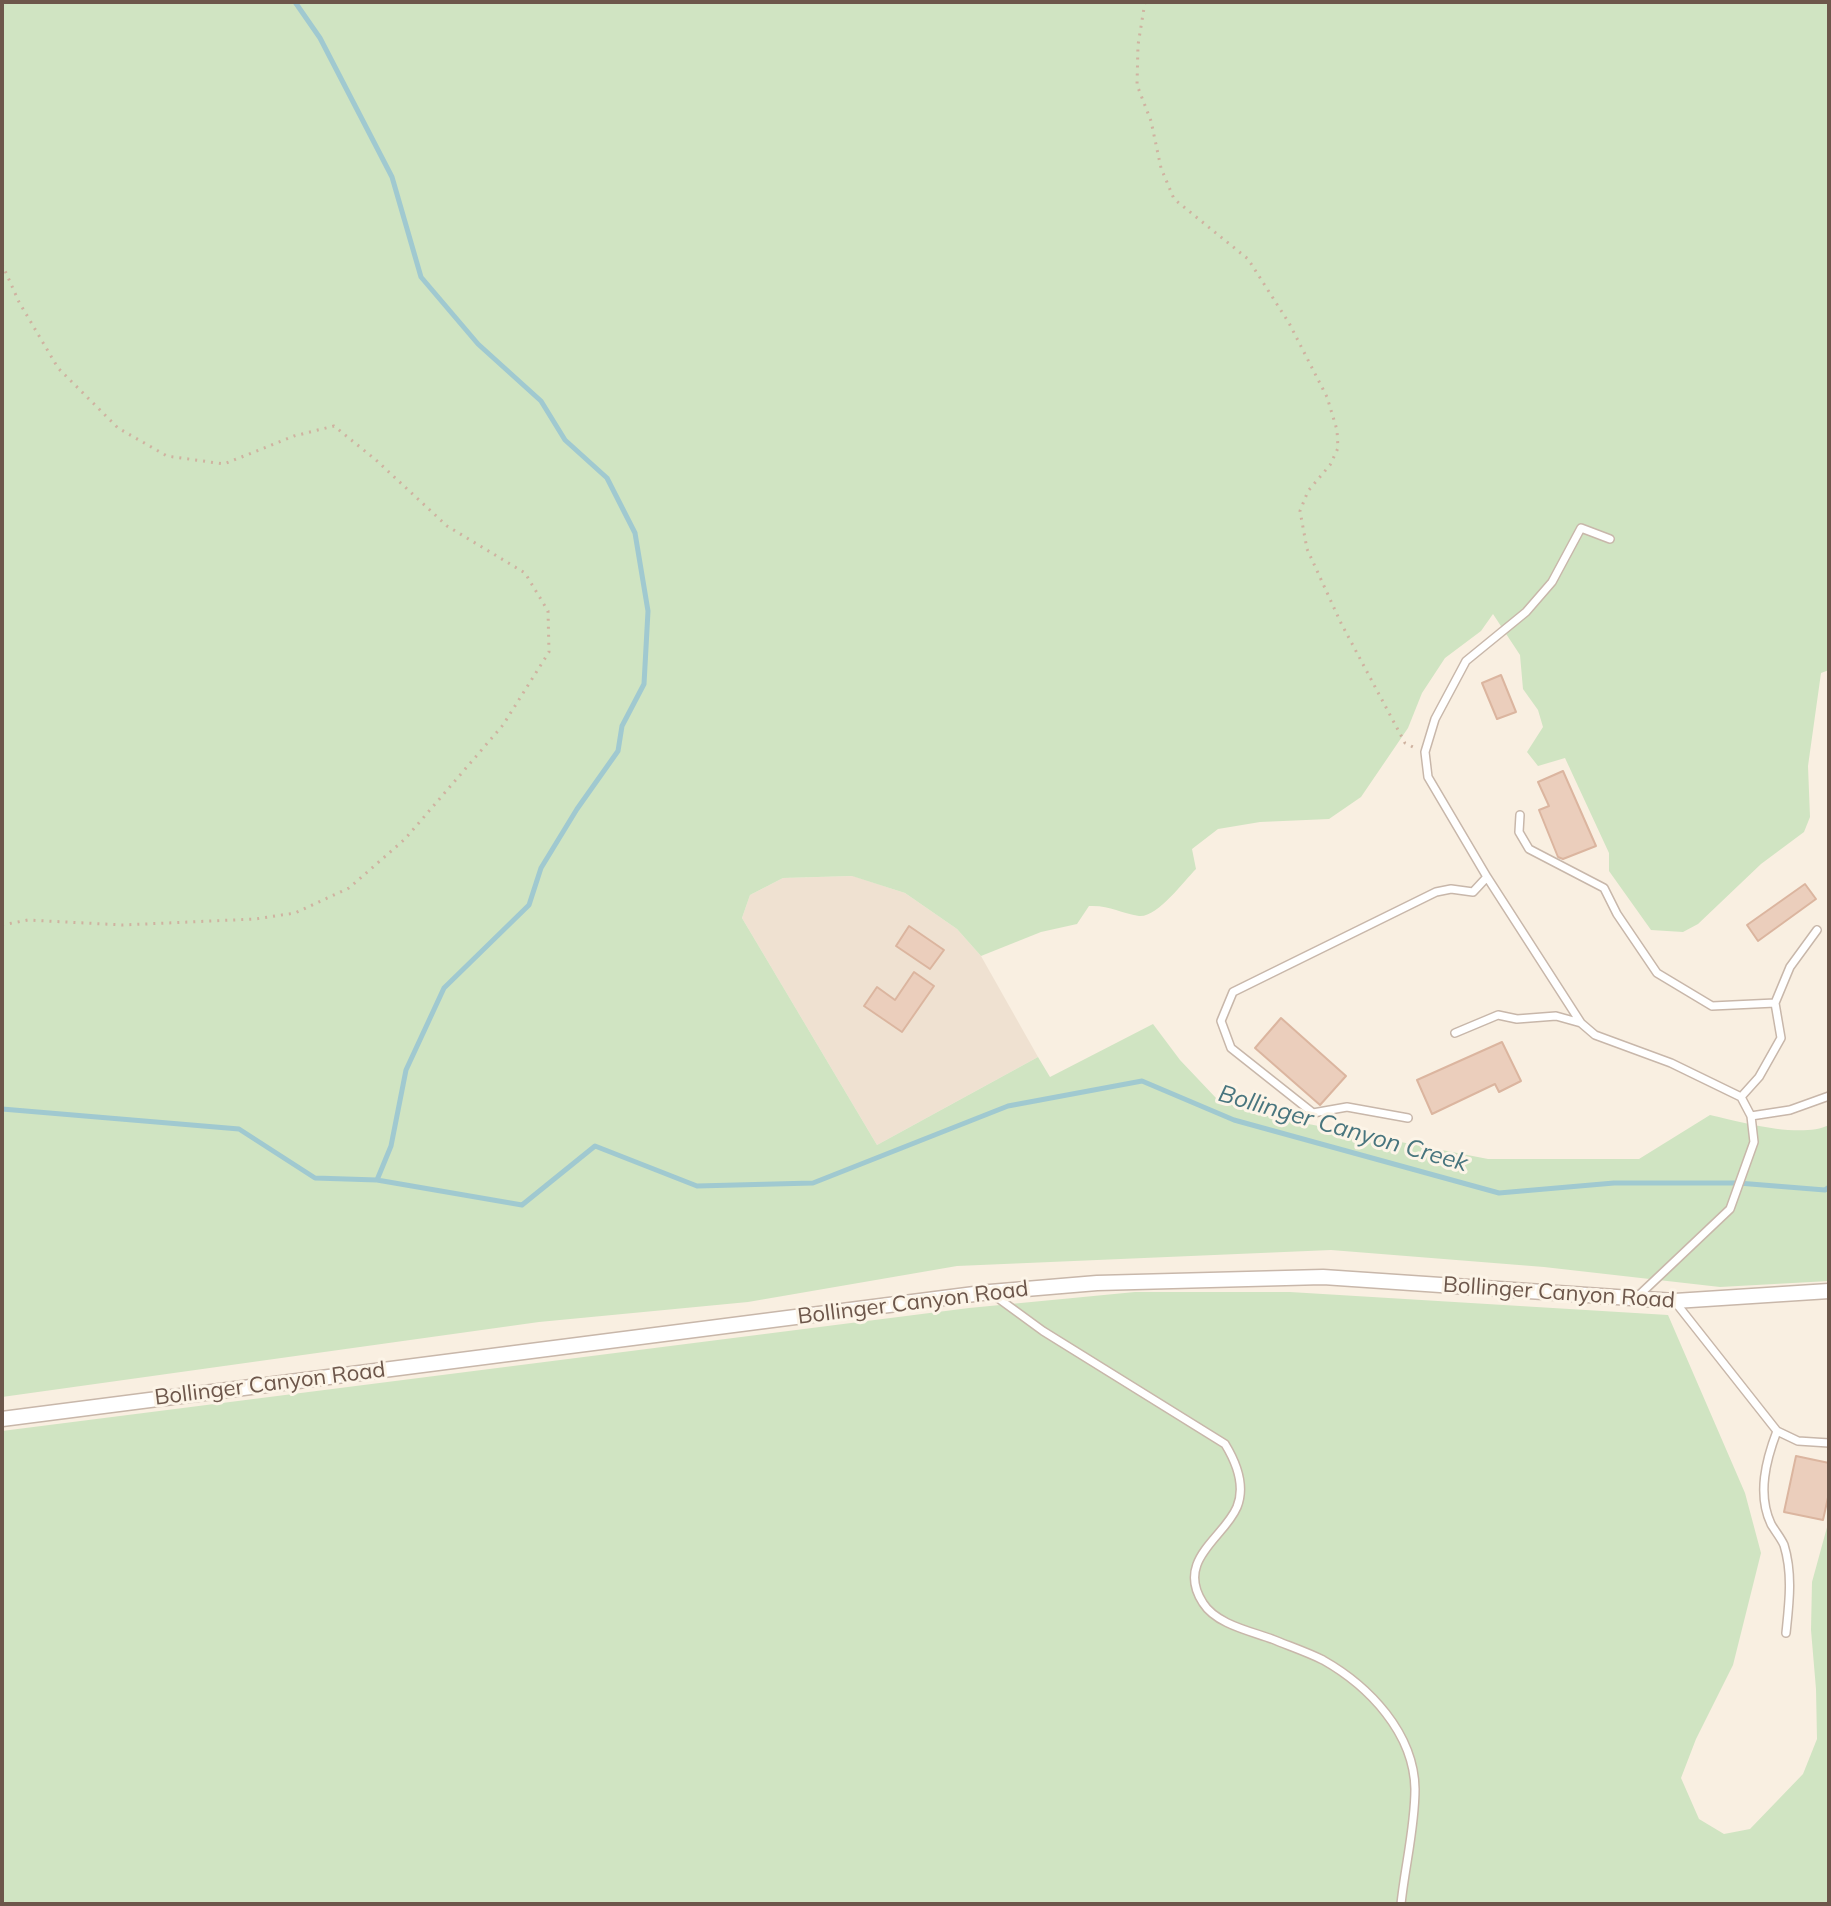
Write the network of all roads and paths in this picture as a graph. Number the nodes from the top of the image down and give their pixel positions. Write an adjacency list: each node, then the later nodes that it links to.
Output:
1 (1145, 2): 4 (path)
2 (2, 264): 7 (path)
3 (1610, 539): 4 (lane)
4 (1425, 752): 6 (lane)
5 (1520, 815): 9 (lane)
6 (1487, 877): 10 (lane); 15 (lane)
7 (2, 925)
8 (1817, 930): 9 (lane)
9 (1775, 1003): 13 (lane)
10 (1581, 1023): 11 (lane); 13 (lane)
11 (1455, 1033)
12 (1829, 1096): 14 (lane)
13 (1741, 1097): 14 (lane)
14 (1751, 1116): 18 (lane)
15 (1408, 1118)
16 (1829, 1291): 19 (street, Bollinger Canyon Road)
17 (990, 1292): 18 (street, Bollinger Canyon Road); 20 (street, Bollinger Canyon Road); 24 (lane)
18 (1634, 1300): 19 (street, Bollinger Canyon Road)
19 (1675, 1301): 21 (lane)
20 (2, 1419)
21 (1777, 1431): 22 (lane); 23 (lane)
22 (1829, 1443)
23 (1786, 1633)
24 (1401, 1904)

